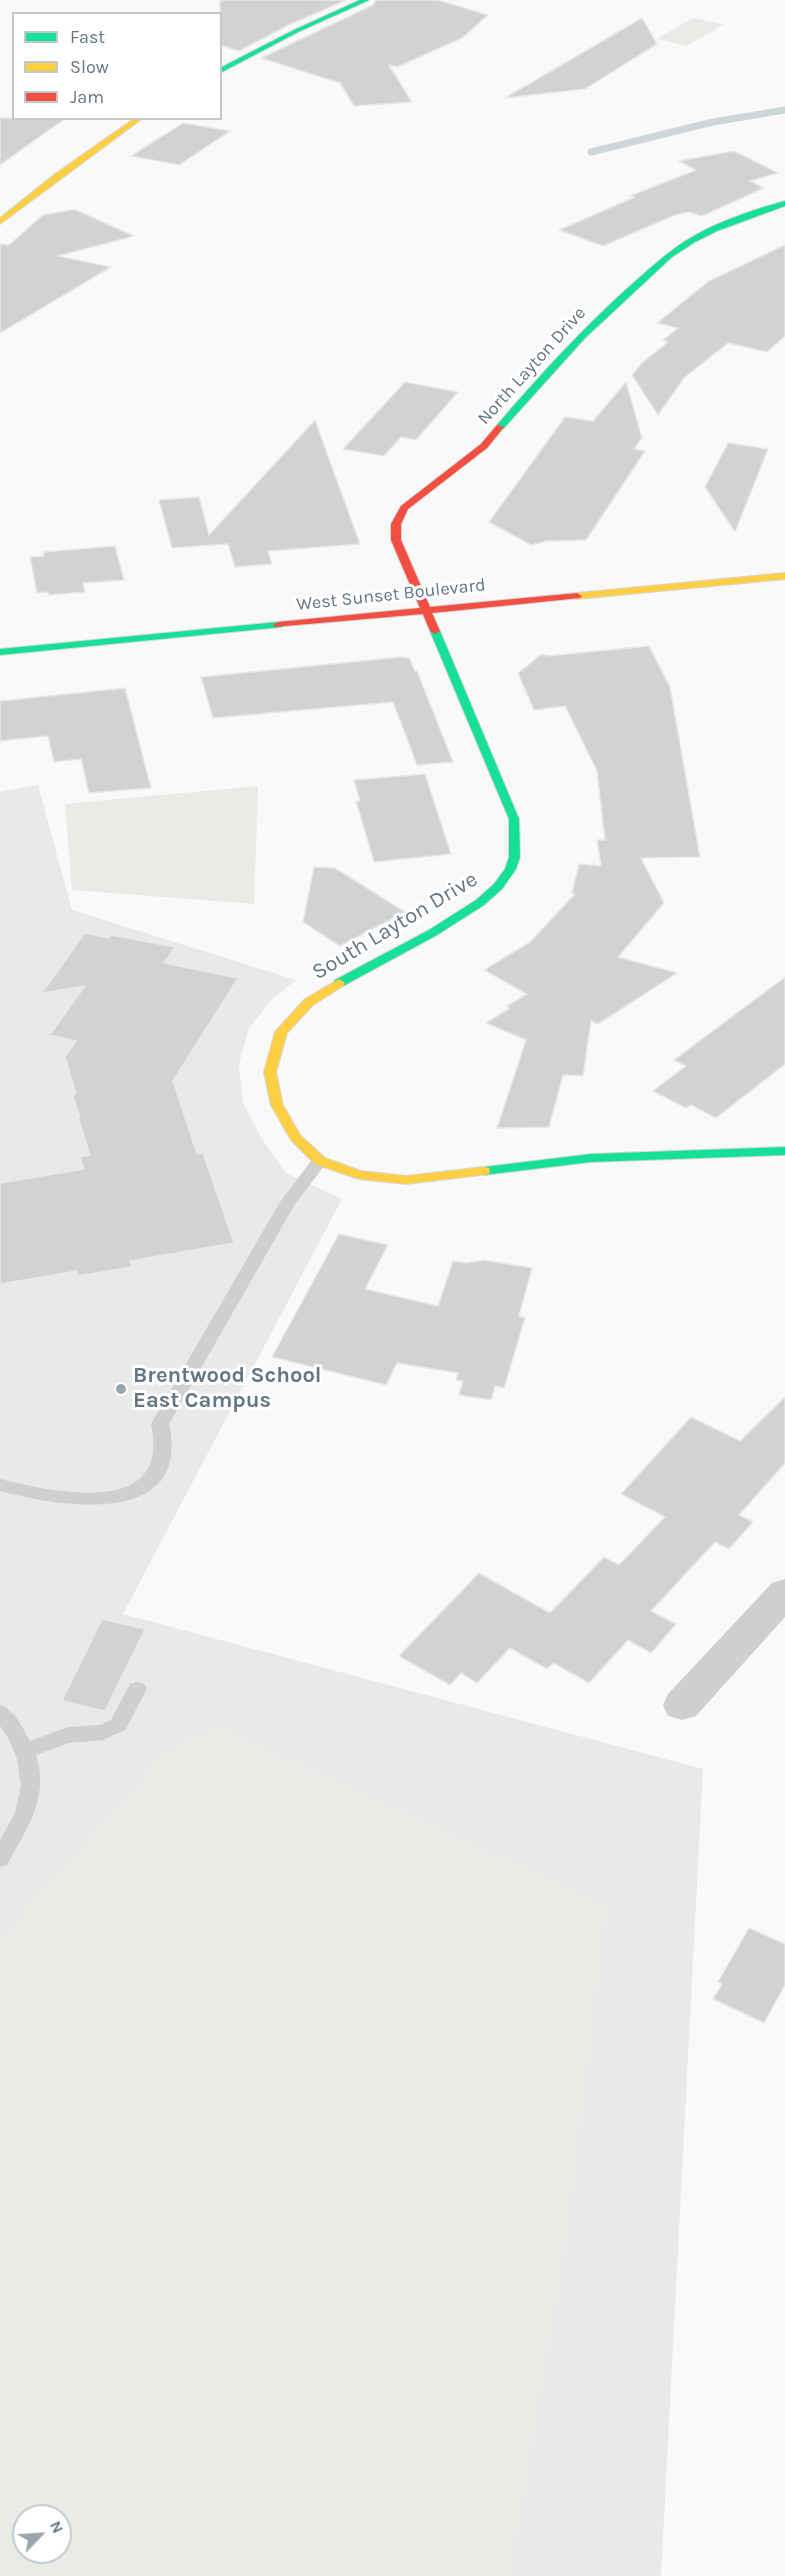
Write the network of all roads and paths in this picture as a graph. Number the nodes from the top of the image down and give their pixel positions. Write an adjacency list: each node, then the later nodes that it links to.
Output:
1 (366, 0): 2 (street)
2 (222, 69)
3 (137, 120): 5 (street)
4 (785, 203): 7 (street, North Layton Drive)
5 (0, 222)
6 (785, 576): 7 (street, West Sunset Boulevard)
7 (425, 610): 8 (street, West Sunset Boulevard); 10 (street, South Layton Drive)
8 (0, 652)
9 (785, 1151): 10 (street, South Layton Drive)
10 (320, 1161): 11 (lane)
11 (0, 1485)
12 (785, 1593): 14 (street)
13 (137, 1689): 16 (lane)
14 (682, 1705)
15 (0, 1713): 16 (lane)
16 (26, 1751): 17 (lane)
17 (0, 1859)

